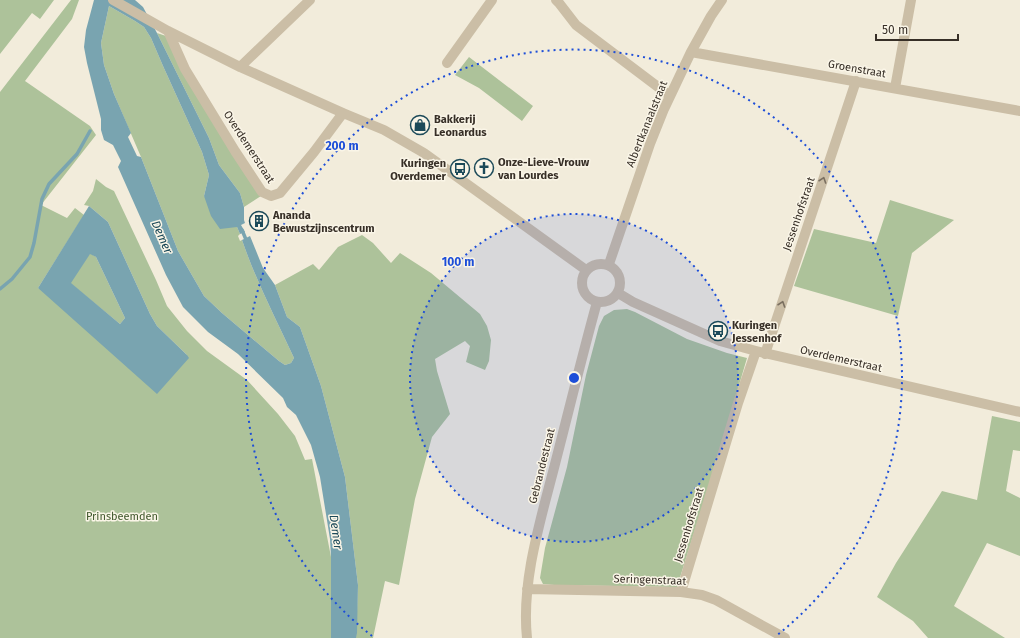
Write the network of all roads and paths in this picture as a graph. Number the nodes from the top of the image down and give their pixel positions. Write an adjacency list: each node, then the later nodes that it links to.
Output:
1 (113, 0): 7 (street)
2 (310, 0): 10 (street)
3 (492, 0): 9 (street)
4 (556, 0): 13 (street)
5 (722, 0): 8 (street, Albertkanaalstraat)
6 (911, 0): 12 (street)
7 (168, 31): 10 (street); 15 (street, Overdemerstraat)
8 (691, 52): 11 (street, Groenstraat); 13 (street, Albertkanaalstraat)
9 (447, 64)
10 (240, 67): 15 (street)
11 (856, 82): 12 (street, Groenstraat); 20 (street, Jessenhofstraat, one-way to 11)
12 (895, 88): 14 (street, Groenstraat)
13 (670, 96): 16 (street, Albertkanaalstraat)
14 (1020, 111)
15 (343, 113): 17 (street)
16 (608, 264): 17 (street); 18 (street)
17 (586, 270): 19 (street)
18 (618, 293): 19 (street); 20 (street, Overdemerstraat)
19 (597, 302): 22 (street, Gebrandestraat)
20 (760, 353): 21 (street, Overdemerstraat); 23 (street, Jessenhofstraat)
21 (1020, 412)
22 (527, 589): 23 (street, Seringenstraat); 24 (street, Gebrandestraat)
23 (681, 592): 25 (street, Seringenstraat)
24 (527, 638)
25 (786, 638)

